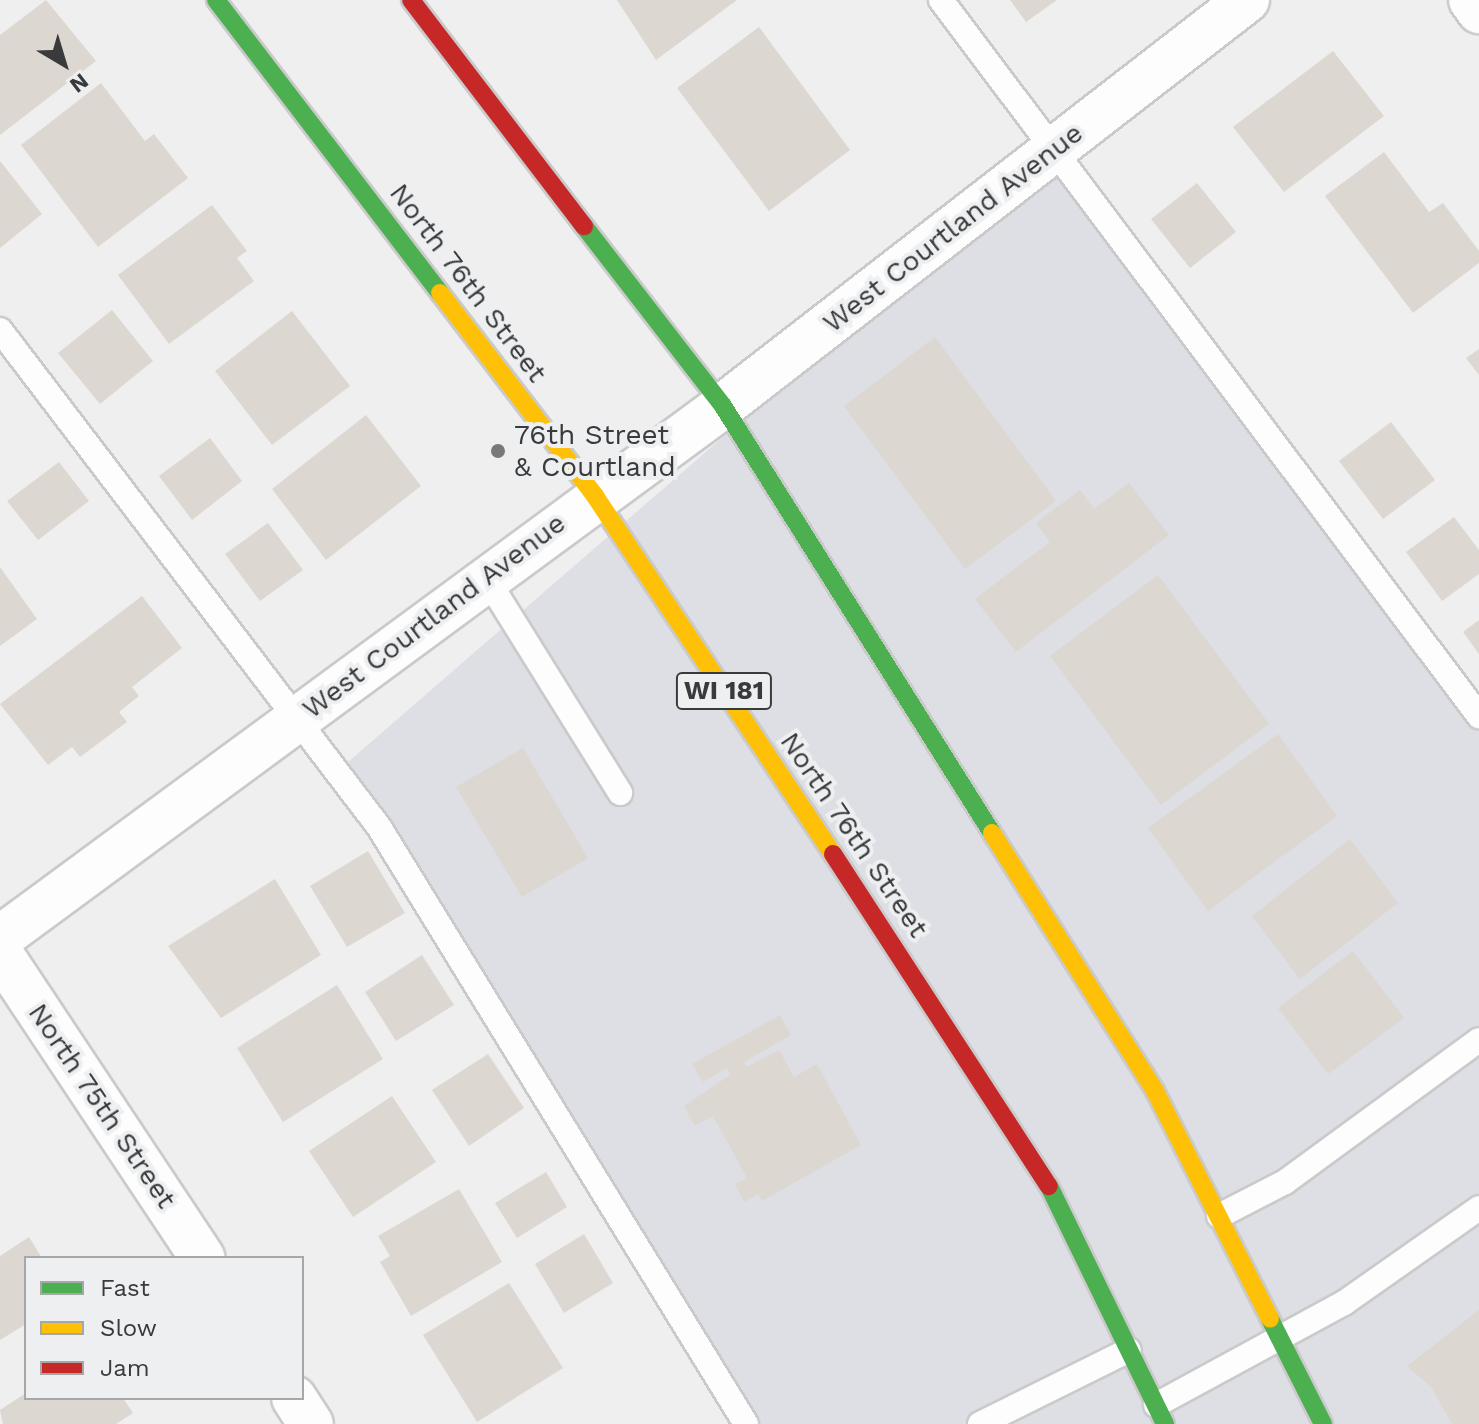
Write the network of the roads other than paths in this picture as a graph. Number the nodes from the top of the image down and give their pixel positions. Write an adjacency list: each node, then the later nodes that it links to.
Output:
1 (216, 0): 10 (main road, North 76th Street / WI 181)
2 (411, 0): 9 (main road)
3 (941, 0): 7 (lane)
4 (1247, 0): 7 (street, West Courtland Avenue)
5 (1471, 0): 6 (street)
6 (1479, 11)
7 (1054, 150): 9 (street, West Courtland Avenue); 13 (lane)
8 (0, 330): 12 (lane)
9 (723, 406): 10 (street, West Courtland Avenue); 19 (main road)
10 (595, 496): 11 (street, West Courtland Avenue); 22 (main road, North 76th Street / WI 181)
11 (487, 579): 12 (street, West Courtland Avenue); 14 (lane)
12 (300, 716): 15 (street, West Courtland Avenue); 26 (lane)
13 (1479, 716)
14 (620, 793)
15 (0, 938)
16 (0, 953): 20 (street, North 75th Street)
17 (1479, 1040): 19 (lane)
18 (1479, 1208): 21 (lane)
19 (1219, 1216): 21 (main road)
20 (202, 1256)
21 (1281, 1341): 24 (lane); 28 (main road)
22 (1129, 1350): 24 (main road, North 76th Street / WI 181); 27 (lane)
23 (295, 1400): 25 (street)
24 (1161, 1415)
25 (311, 1424)
26 (746, 1424)
27 (980, 1424)
28 (1323, 1424)

